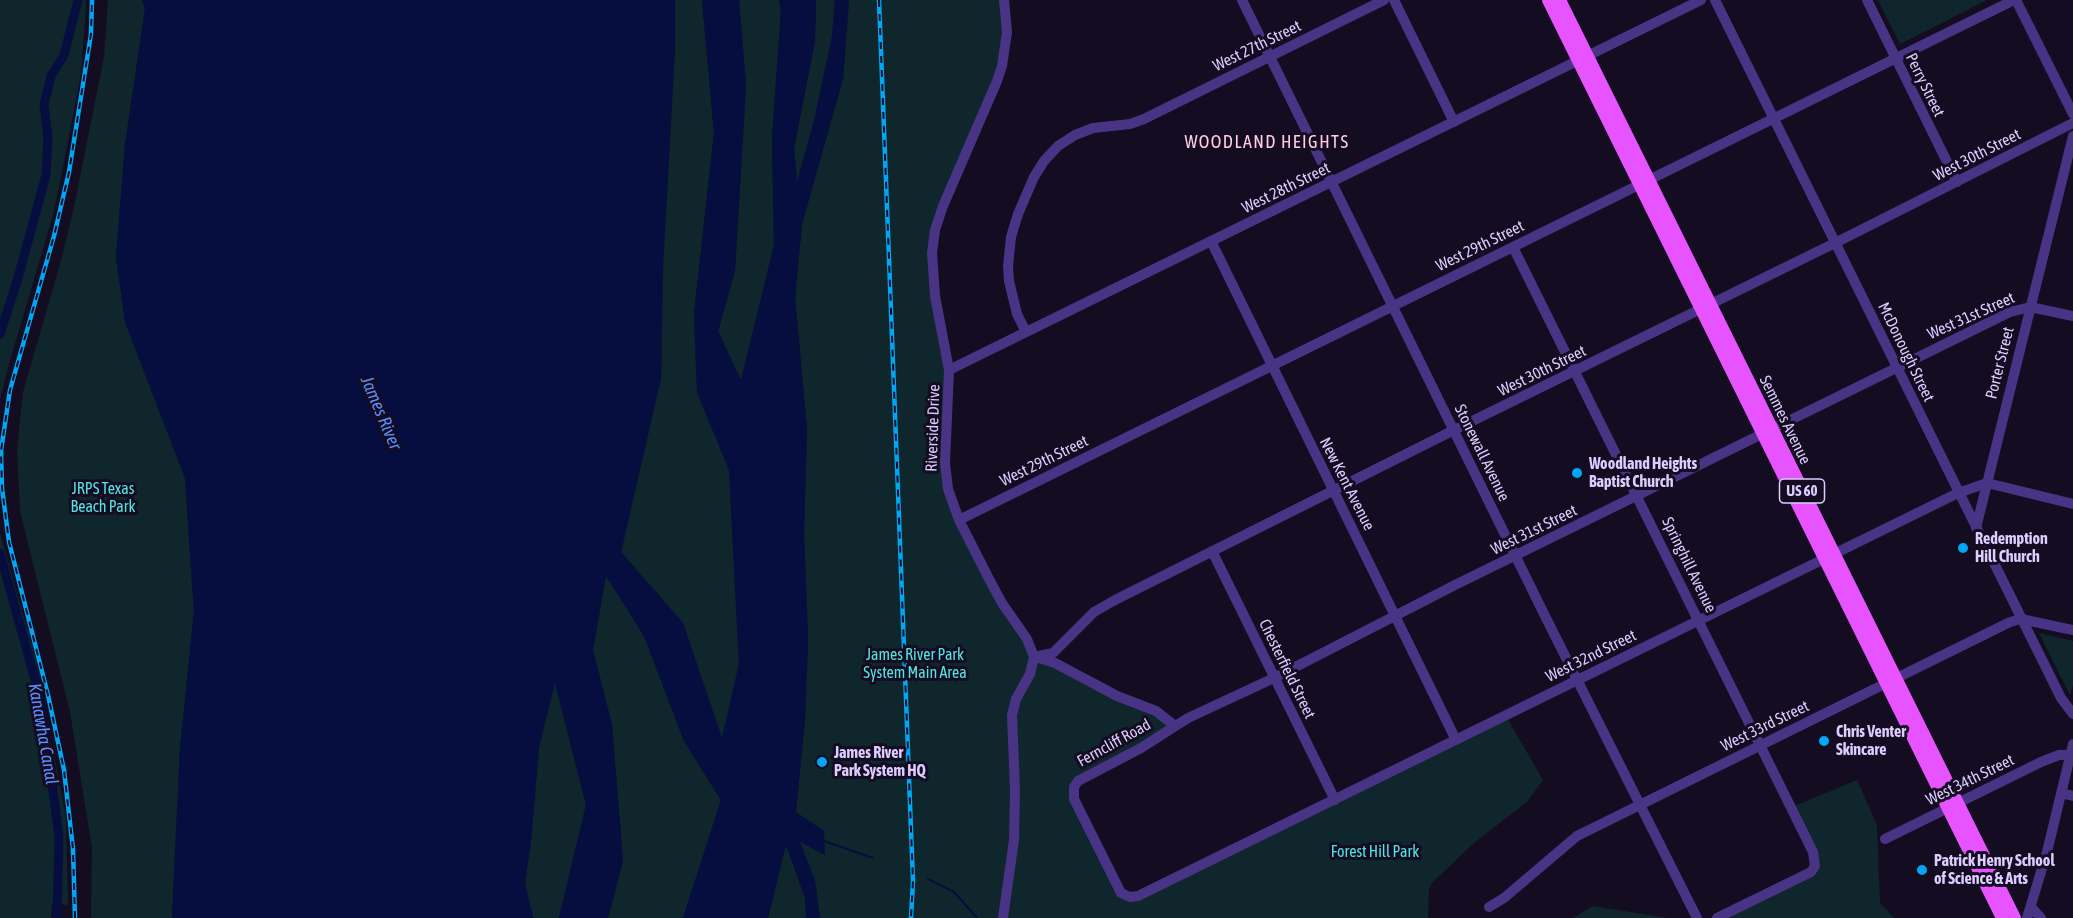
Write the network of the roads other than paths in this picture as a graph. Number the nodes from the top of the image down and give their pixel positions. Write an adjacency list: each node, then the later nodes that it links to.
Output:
1 (1004, 0): 32 (street, Riverside Drive)
2 (1242, 0): 11 (street, Stonewall Avenue)
3 (1383, 0): 11 (street, West 27th Street)
4 (1394, 0): 16 (street)
5 (1548, 0): 12 (main road, Semmes Avenue / US 60)
6 (1560, 0): 12 (main road, Semmes Avenue / US 60)
7 (1701, 0): 12 (street, West 28th Street)
8 (1715, 0): 15 (street, McDonough Street)
9 (1867, 0): 13 (street, Perry Street)
10 (2015, 0): 13 (street, West 29th Street); 14 (street)
11 (1270, 56): 19 (street, Stonewall Avenue); 29 (street, West 27th Street)
12 (1582, 57): 16 (street, West 28th Street); 20 (main road, Semmes Avenue / US 60)
13 (1895, 58): 15 (street, West 29th Street); 21 (street, Perry Street)
14 (2073, 114)
15 (1773, 119): 20 (street, West 29th Street); 23 (street, McDonough Street)
16 (1454, 122): 19 (street, West 28th Street)
17 (2073, 123): 21 (street, West 30th Street)
18 (2073, 136): 27 (street, Porter Street)
19 (1331, 182): 22 (street, West 28th Street); 25 (street, Stonewall Avenue)
20 (1644, 182): 24 (street, West 29th Street); 26 (main road, Semmes Avenue / US 60)
21 (1957, 182): 23 (street, West 30th Street)
22 (1211, 241): 29 (street, West 28th Street); 30 (street, New Kent Avenue)
23 (1835, 243): 26 (street, West 30th Street); 31 (street, McDonough Street)
24 (1514, 247): 25 (street, West 29th Street); 33 (street, Springhill Avenue)
25 (1393, 305): 30 (street, West 29th Street); 34 (street, Stonewall Avenue)
26 (1705, 307): 33 (street, West 30th Street); 35 (main road, Semmes Avenue / US 60)
27 (2030, 307): 28 (street, West 31st Street); 31 (street, West 31st Street); 36 (street, Porter Street)
28 (2073, 316)
29 (1026, 332): 32 (street, West 28th Street)
30 (1271, 366): 37 (street, New Kent Avenue); 41 (street, West 29th Street)
31 (1897, 368): 35 (street, West 31st Street); 38 (street, McDonough Street)
32 (949, 370): 41 (street, Riverside Drive)
33 (1576, 371): 34 (street, West 30th Street); 39 (street, Springhill Avenue)
34 (1455, 430): 37 (street, West 30th Street); 44 (street, Stonewall Avenue)
35 (1767, 432): 39 (street, West 31st Street); 45 (main road, Semmes Avenue / US 60)
36 (1987, 483): 38 (street, West 32nd Street); 40 (street); 42 (street, Porter Street)
37 (1334, 491): 43 (street, West 30th Street); 46 (street, New Kent Avenue)
38 (1958, 493): 42 (street, McDonough Street); 45 (street, West 32nd Street)
39 (1638, 496): 44 (street, West 31st Street); 48 (street, Springhill Avenue)
40 (2073, 504)
41 (959, 520): 50 (street, Riverside Drive)
42 (1976, 528): 47 (street, McDonough Street)
43 (1212, 551): 50 (street, West 30th Street); 51 (street, Chesterfield Street)
44 (1516, 555): 46 (street, West 31st Street); 52 (street, Stonewall Avenue)
45 (1829, 556): 48 (street, West 32nd Street); 53 (main road, Semmes Avenue / US 60)
46 (1395, 615): 51 (street, West 31st Street); 56 (street, New Kent Avenue)
47 (2021, 619): 49 (street); 53 (street, West 33rd Street); 54 (street, McDonough Street)
48 (1699, 620): 52 (street, West 32nd Street); 58 (street, Springhill Avenue)
49 (2073, 630)
50 (1034, 657): 55 (street, Ferncliff Road); 69 (street)
51 (1274, 678): 55 (street, West 31st Street); 62 (street, Chesterfield Street)
52 (1577, 680): 56 (street, West 32nd Street); 64 (street, Stonewall Avenue)
53 (1890, 681): 58 (street, West 33rd Street); 63 (main road, Semmes Avenue / US 60)
54 (2073, 714)
55 (1175, 726): 66 (street, Ferncliff Road)
56 (1456, 740): 62 (street, West 32nd Street)
57 (2073, 744): 59 (street)
58 (1760, 745): 64 (street, West 33rd Street); 71 (street, Springhill Avenue)
59 (2070, 755): 60 (street); 63 (street, West 34th Street)
60 (2061, 793): 61 (street); 68 (street)
61 (2073, 796)
62 (1335, 800): 66 (street, West 32nd Street)
63 (1952, 805): 65 (street, West 34th Street); 72 (main road, Semmes Avenue / US 60); 73 (main road, Semmes Avenue / US 60)
64 (1640, 806): 67 (street, West 33rd Street); 70 (street, Stonewall Avenue)
65 (1885, 839)
66 (1130, 897)
67 (1489, 907)
68 (2029, 913): 74 (street)
69 (1003, 918)
70 (1696, 918)
71 (1717, 918)
72 (2002, 918)
73 (2015, 918)
74 (2041, 918)

